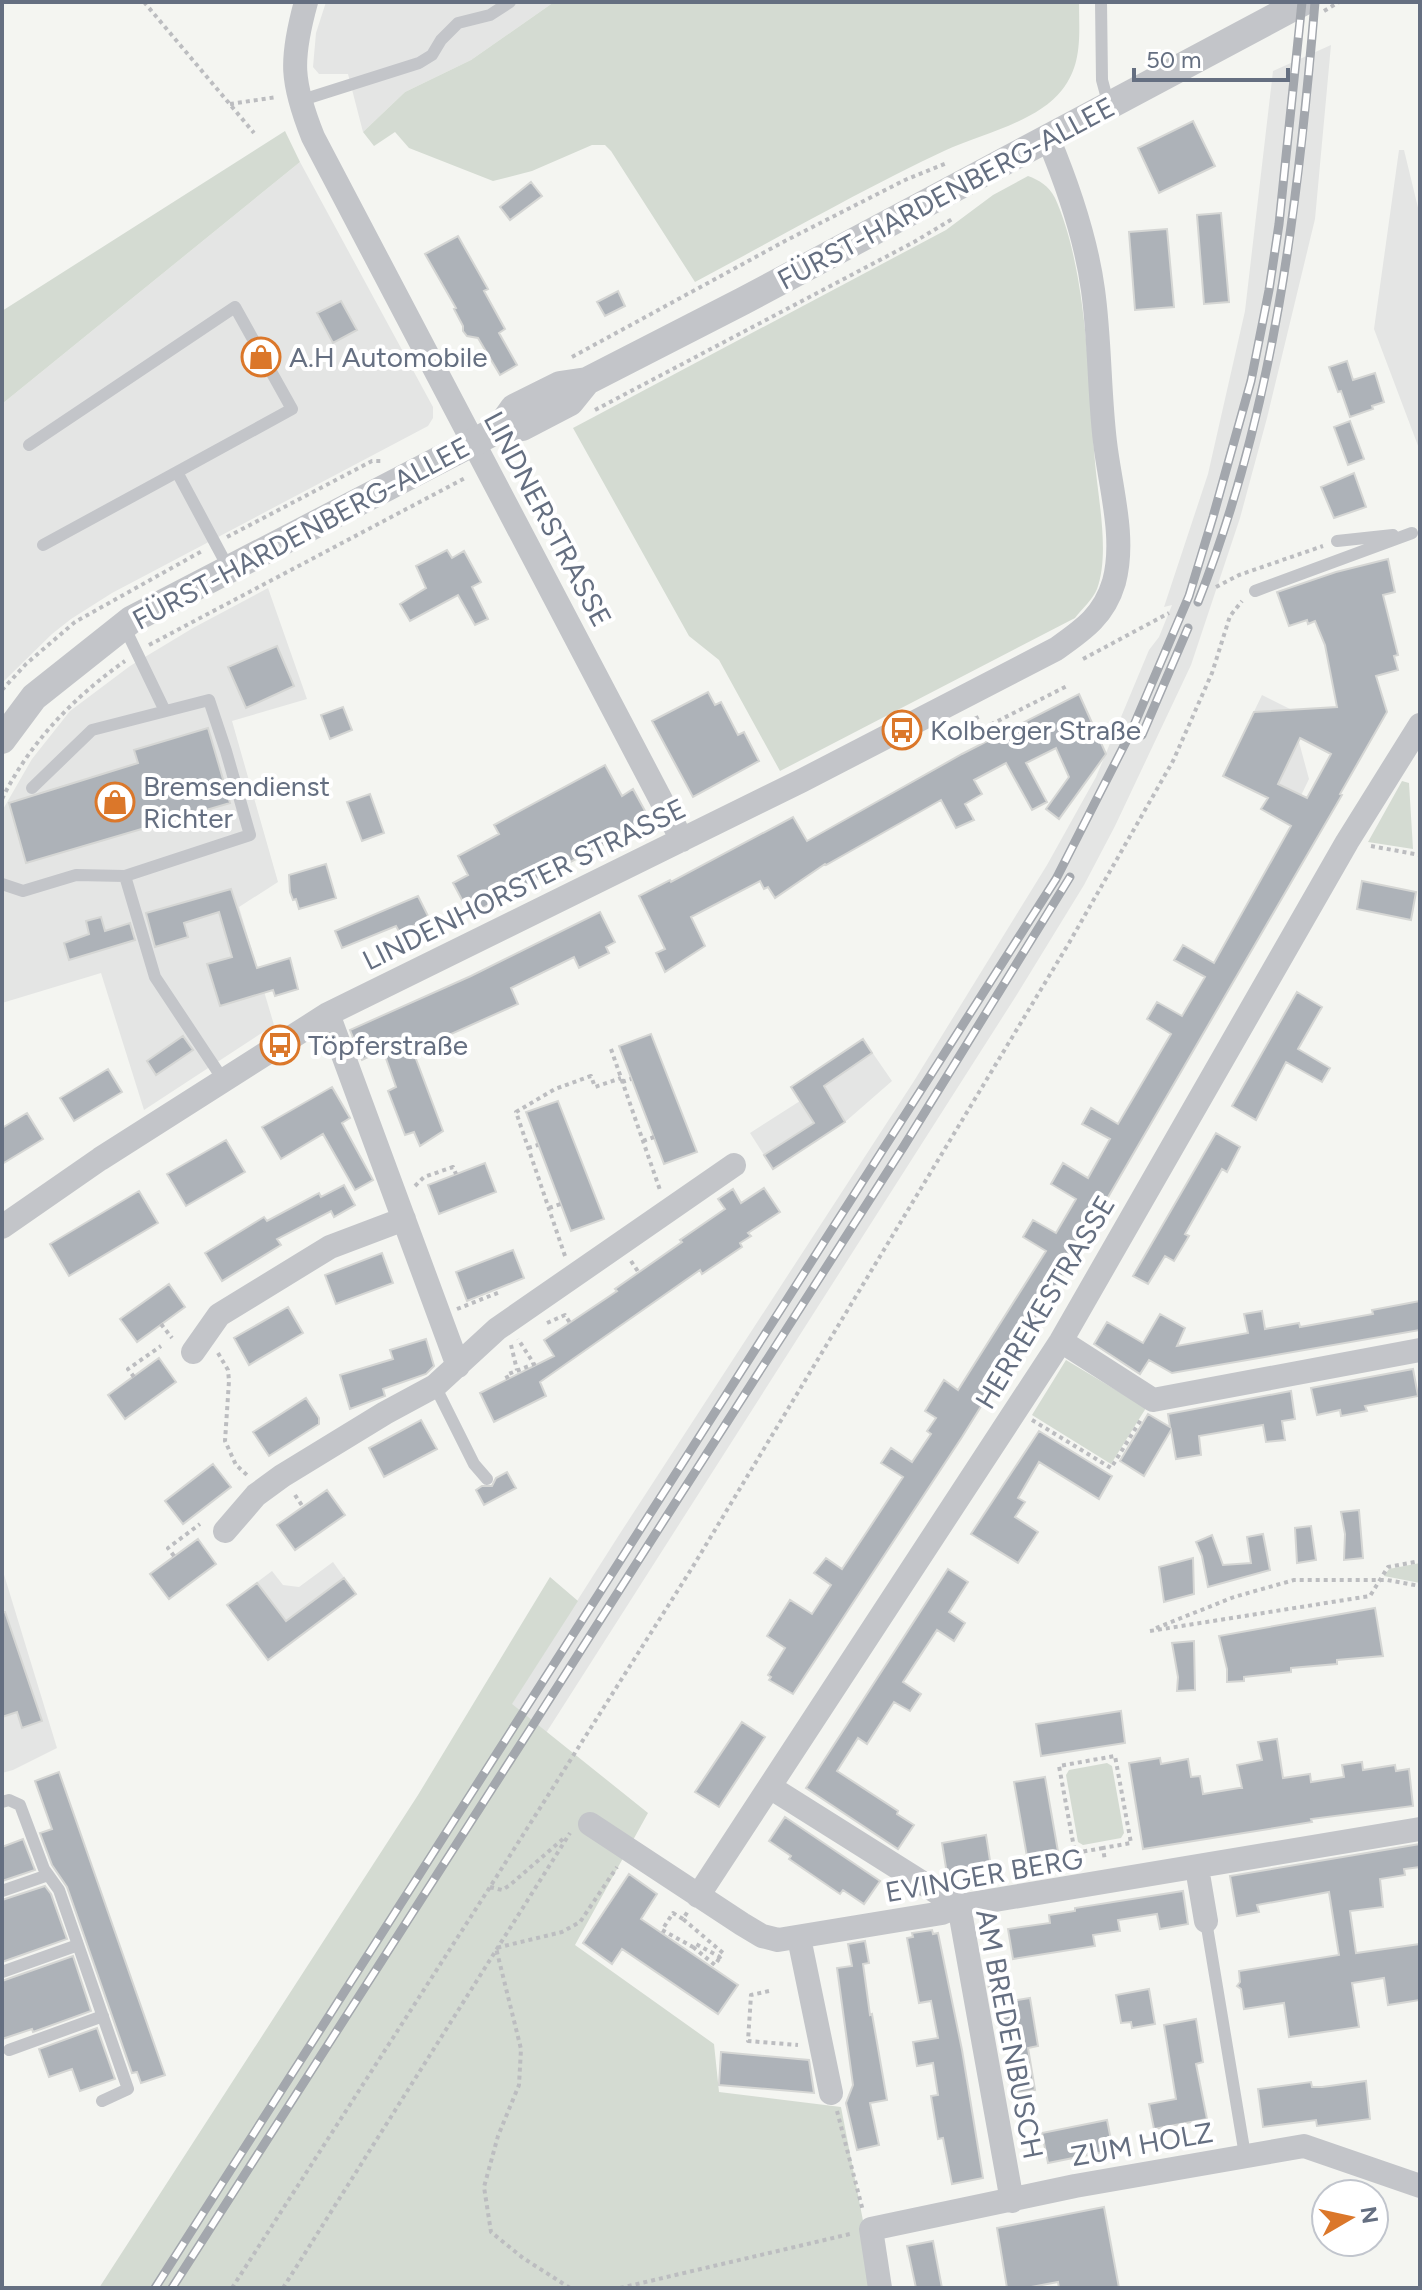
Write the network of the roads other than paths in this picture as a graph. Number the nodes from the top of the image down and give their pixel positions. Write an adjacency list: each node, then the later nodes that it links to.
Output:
1 (306, 2): 5 (street, LINDNERSTRASSE)
2 (510, 2): 5 (lane)
3 (1101, 2): 6 (lane)
4 (1303, 2): 6 (street, FÜRST-HARDENBERG-ALLEE)
5 (288, 99): 8 (street, LINDNERSTRASSE)
6 (1109, 106): 7 (street, FÜRST-HARDENBERG-ALLEE)
7 (1048, 138): 8 (street, FÜRST-HARDENBERG-ALLEE); 21 (street, LINDENHORSTER STRASSE)
8 (487, 435): 14 (street, FÜRST-HARDENBERG-ALLEE); 21 (street, LINDNERSTRASSE)
9 (29, 445): 10 (lane)
10 (177, 472): 13 (lane); 14 (lane)
11 (1416, 534): 12 (lane); 15 (lane)
12 (1337, 541)
13 (43, 545)
14 (229, 569): 16 (street, FÜRST-HARDENBERG-ALLEE)
15 (1255, 591)
16 (124, 626): 17 (lane); 19 (street, FÜRST-HARDENBERG-ALLEE)
17 (165, 711): 20 (lane); 22 (lane)
18 (1420, 725): 29 (street, HERREKESTRASSE)
19 (2, 740)
20 (32, 788)
21 (682, 840): 24 (street, LINDENHORSTER STRASSE)
22 (125, 876): 23 (lane); 25 (lane)
23 (2, 884)
24 (328, 1014): 25 (street, LINDENHORSTER STRASSE); 27 (street)
25 (224, 1081): 28 (street, LINDENHORSTER STRASSE)
26 (734, 1165): 32 (street)
27 (404, 1219): 31 (street); 32 (street)
28 (2, 1227)
29 (1061, 1341): 30 (street); 36 (street, HERREKESTRASSE)
30 (1420, 1350)
31 (193, 1352)
32 (458, 1366): 33 (street)
33 (435, 1386): 34 (lane); 35 (street)
34 (487, 1479)
35 (225, 1531)
36 (770, 1787): 43 (street, HERREKESTRASSE); 44 (street, AM BREDENBUSCH)
37 (2, 1802): 41 (lane)
38 (580, 1828): 43 (street, EVINGER BERG)
39 (1420, 1829): 40 (street, EVINGER BERG)
40 (1197, 1868): 44 (street, EVINGER BERG); 45 (street)
41 (48, 1875): 42 (lane); 47 (lane)
42 (2, 1891)
43 (698, 1896): 46 (street, EVINGER BERG)
44 (959, 1906): 46 (street, EVINGER BERG); 55 (street, AM BREDENBUSCH)
45 (1206, 1921): 53 (lane)
46 (799, 1938): 51 (street)
47 (78, 1945): 48 (lane); 49 (lane)
48 (2, 1972)
49 (103, 2016): 50 (lane); 52 (lane)
50 (9, 2050)
51 (831, 2093)
52 (102, 2101)
53 (1245, 2155): 54 (street, ZUM HOLZ); 55 (street, ZUM HOLZ)
54 (1420, 2186)
55 (1012, 2201): 56 (street, ZUM HOLZ)
56 (880, 2288)

